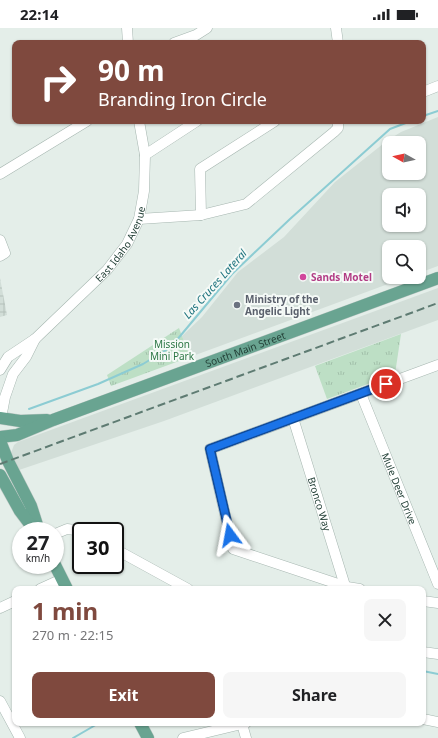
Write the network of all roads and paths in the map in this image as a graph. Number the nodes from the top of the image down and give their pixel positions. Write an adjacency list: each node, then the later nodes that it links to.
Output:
1 (127, 28): 4 (street)
2 (207, 28): 5 (street)
3 (336, 28): 6 (street)
4 (128, 40)
5 (182, 40)
6 (338, 40)
7 (438, 86): 8 (street)
8 (426, 91)
9 (82, 124): 15 (street)
10 (140, 124): 14 (street, East Idaho Avenue)
11 (192, 124): 14 (street)
12 (270, 124): 16 (street)
13 (338, 124): 16 (street)
14 (145, 155): 17 (street, East Idaho Avenue)
15 (0, 174)
16 (201, 216): 17 (street)
17 (139, 219): 21 (street, East Idaho Avenue)
18 (0, 240): 19 (street)
19 (3, 254)
20 (438, 278): 26 (main road, South Main Street)
21 (36, 339): 23 (street, East Idaho Avenue); 27 (street, East Idaho Avenue)
22 (437, 367): 24 (street)
23 (0, 370)
24 (360, 394): 25 (street); 36 (street, Mule Deer Drive)
25 (293, 418): 39 (street); 40 (street, Bronco Way)
26 (53, 420): 27 (main road, South Main Street); 28 (main road, South Main Street)
27 (0, 421)
28 (0, 437)
29 (0, 441): 32 (main road)
30 (0, 475): 31 (main road)
31 (29, 522)
32 (36, 522)
33 (124, 554): 38 (street)
34 (60, 574): 35 (main road)
35 (65, 584): 37 (street)
36 (438, 584)
37 (55, 586)
38 (183, 586)
39 (341, 586)
40 (346, 586)
41 (426, 601): 43 (street)
42 (12, 602): 44 (street)
43 (438, 603)
44 (0, 608)
45 (426, 652): 46 (street)
46 (438, 654)
47 (0, 701): 50 (street)
48 (426, 720): 49 (street)
49 (438, 722)
50 (12, 723)
51 (14, 726): 55 (street)
52 (142, 726): 56 (main road)
53 (232, 726): 57 (street)
54 (244, 726): 58 (street)
55 (20, 738)
56 (148, 738)
57 (183, 738)
58 (246, 738)

